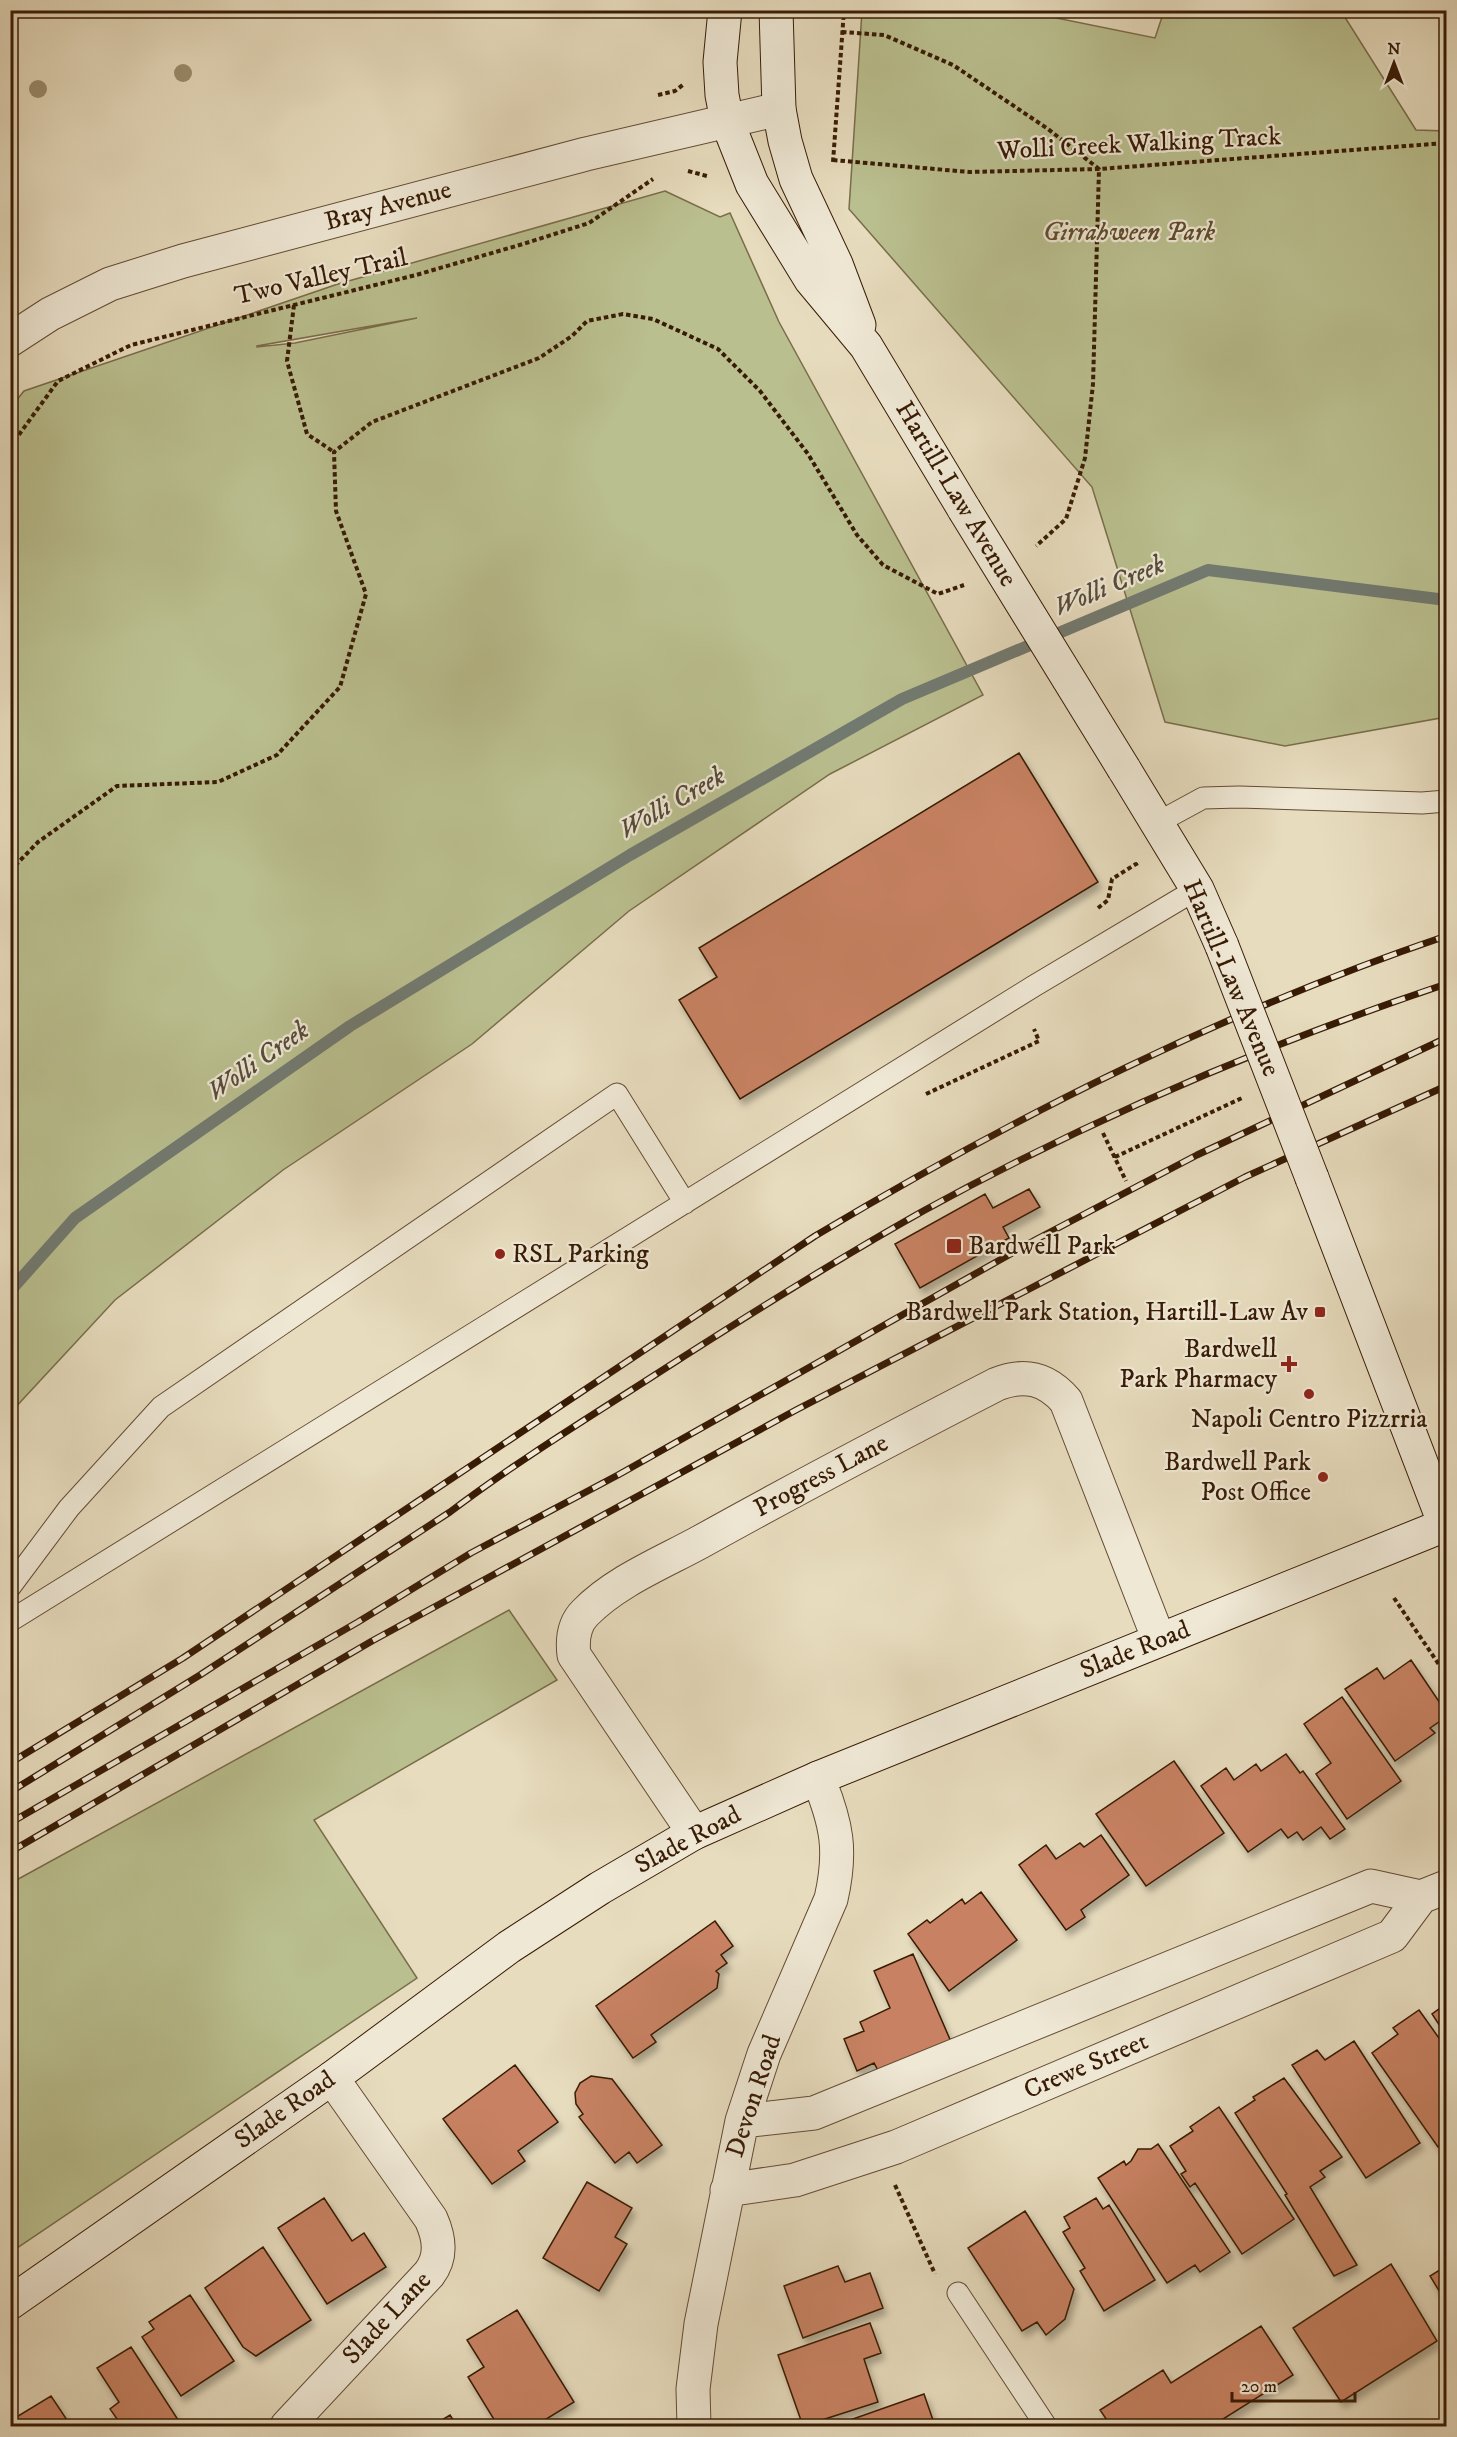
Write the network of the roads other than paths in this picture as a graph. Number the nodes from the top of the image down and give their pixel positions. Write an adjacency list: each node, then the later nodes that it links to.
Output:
1 (725, 10): 4 (street, Hartill-Law Avenue)
2 (777, 13): 3 (street, Hartill-Law Avenue)
3 (778, 109): 4 (street, Bray Avenue); 6 (street, Hartill-Law Avenue)
4 (727, 121): 5 (street, Bray Avenue); 6 (street, Hartill-Law Avenue)
5 (10, 340)
6 (866, 344): 8 (street, Hartill-Law Avenue, bridge)
7 (1446, 801): 8 (lane)
8 (1157, 823): 9 (street, Hartill-Law Avenue)
9 (1197, 890): 10 (lane); 11 (street, Hartill-Law Avenue, bridge)
10 (685, 1203): 12 (lane); 13 (lane)
11 (1446, 1524): 14 (street, Slade Road)
12 (10, 1587)
13 (10, 1621)
14 (1160, 1640): 15 (street, Slade Road); 16 (street, Progress Lane)
15 (818, 1778): 16 (street, Slade Road); 19 (street, Devon Road)
16 (694, 1833): 18 (street, Slade Road)
17 (1434, 1892): 19 (street, Crewe Street); 20 (street, Crewe Street)
18 (332, 2078): 22 (street, Slade Road); 23 (street, Slade Lane)
19 (742, 2121): 20 (street, Devon Road)
20 (727, 2190): 24 (street, Devon Road)
21 (958, 2294): 25 (lane)
22 (10, 2303)
23 (287, 2427)
24 (694, 2427)
25 (1046, 2427)

